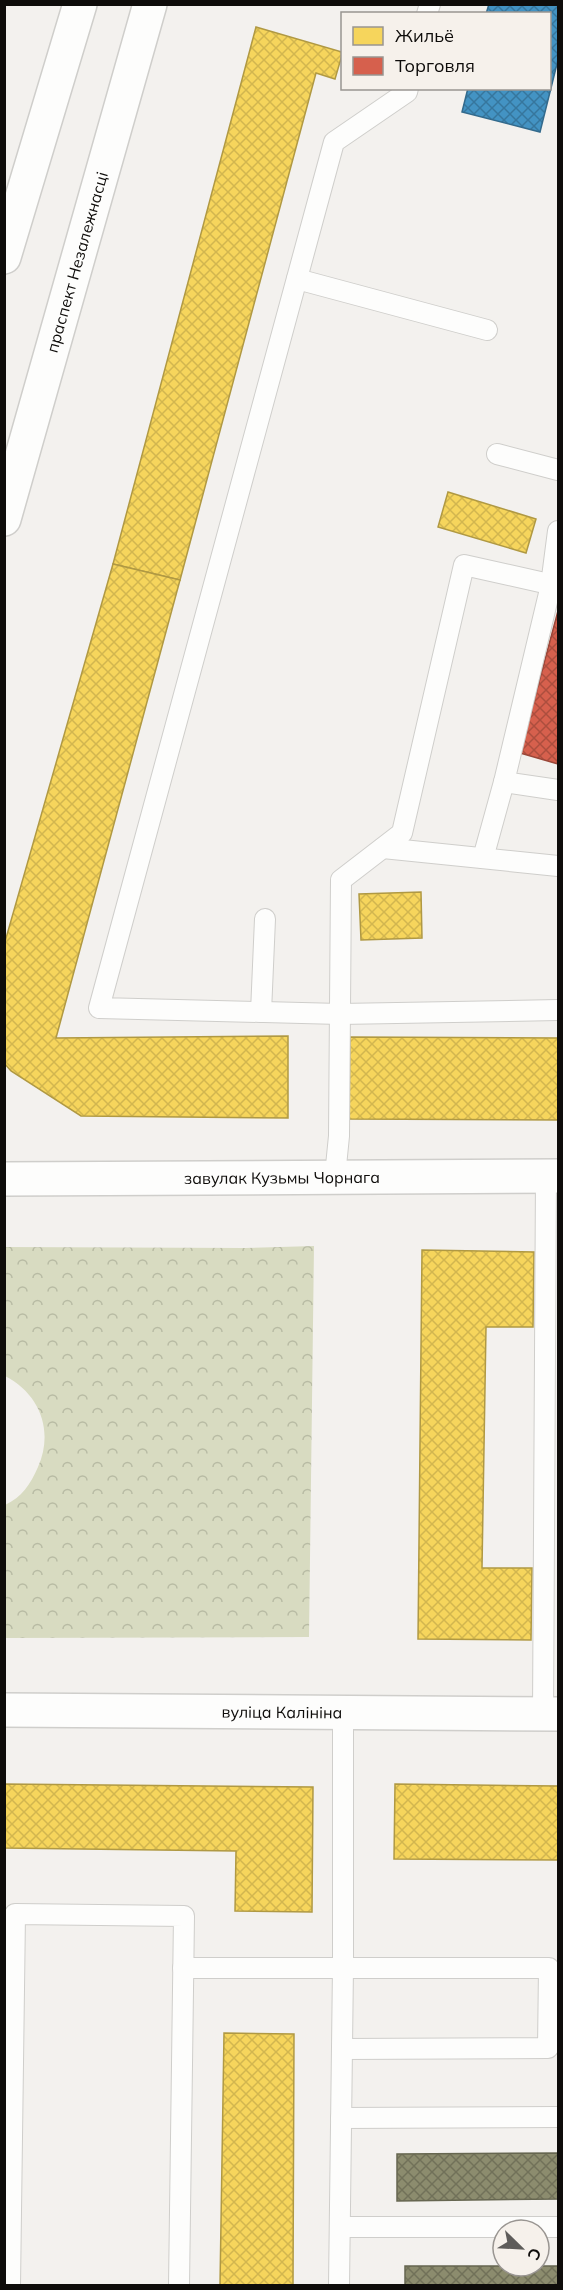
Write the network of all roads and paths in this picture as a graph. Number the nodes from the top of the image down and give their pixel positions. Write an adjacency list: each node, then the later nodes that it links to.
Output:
1 (80, 4): 4 (main road)
2 (150, 4): 9 (main road, праспект Незалежнасці)
3 (408, 90): 5 (lane)
4 (4, 257)
5 (297, 279): 6 (lane); 19 (lane)
6 (487, 330)
7 (497, 454): 8 (lane)
8 (558, 470)
9 (4, 519)
10 (558, 531): 11 (lane)
11 (555, 586): 12 (lane); 14 (lane)
12 (504, 782): 13 (lane); 15 (lane)
13 (558, 790)
14 (382, 848): 15 (lane); 20 (lane)
15 (483, 858): 16 (lane)
16 (558, 866)
17 (264, 919): 19 (lane)
18 (558, 1010): 20 (lane)
19 (261, 1012): 20 (lane)
20 (340, 1014): 21 (lane)
21 (335, 1176): 22 (main road, завулак Кузьмы Чорнага); 23 (main road, завулак Кузьмы Чорнага)
22 (552, 1176): 24 (lane)
23 (4, 1179)
24 (551, 1554): 27 (lane)
25 (4, 1710): 26 (main road, вуліца Калініна)
26 (343, 1713): 27 (main road, вуліца Калініна); 28 (lane)
27 (551, 1714)
28 (343, 1967): 29 (lane); 30 (lane); 30 (lane)
29 (183, 1968): 35 (lane); 36 (lane)
30 (342, 2049): 32 (lane)
31 (558, 2117): 32 (lane)
32 (341, 2118): 33 (lane)
33 (339, 2227): 34 (lane); 37 (lane)
34 (558, 2227)
35 (10, 2286)
36 (179, 2286)
37 (339, 2286)

